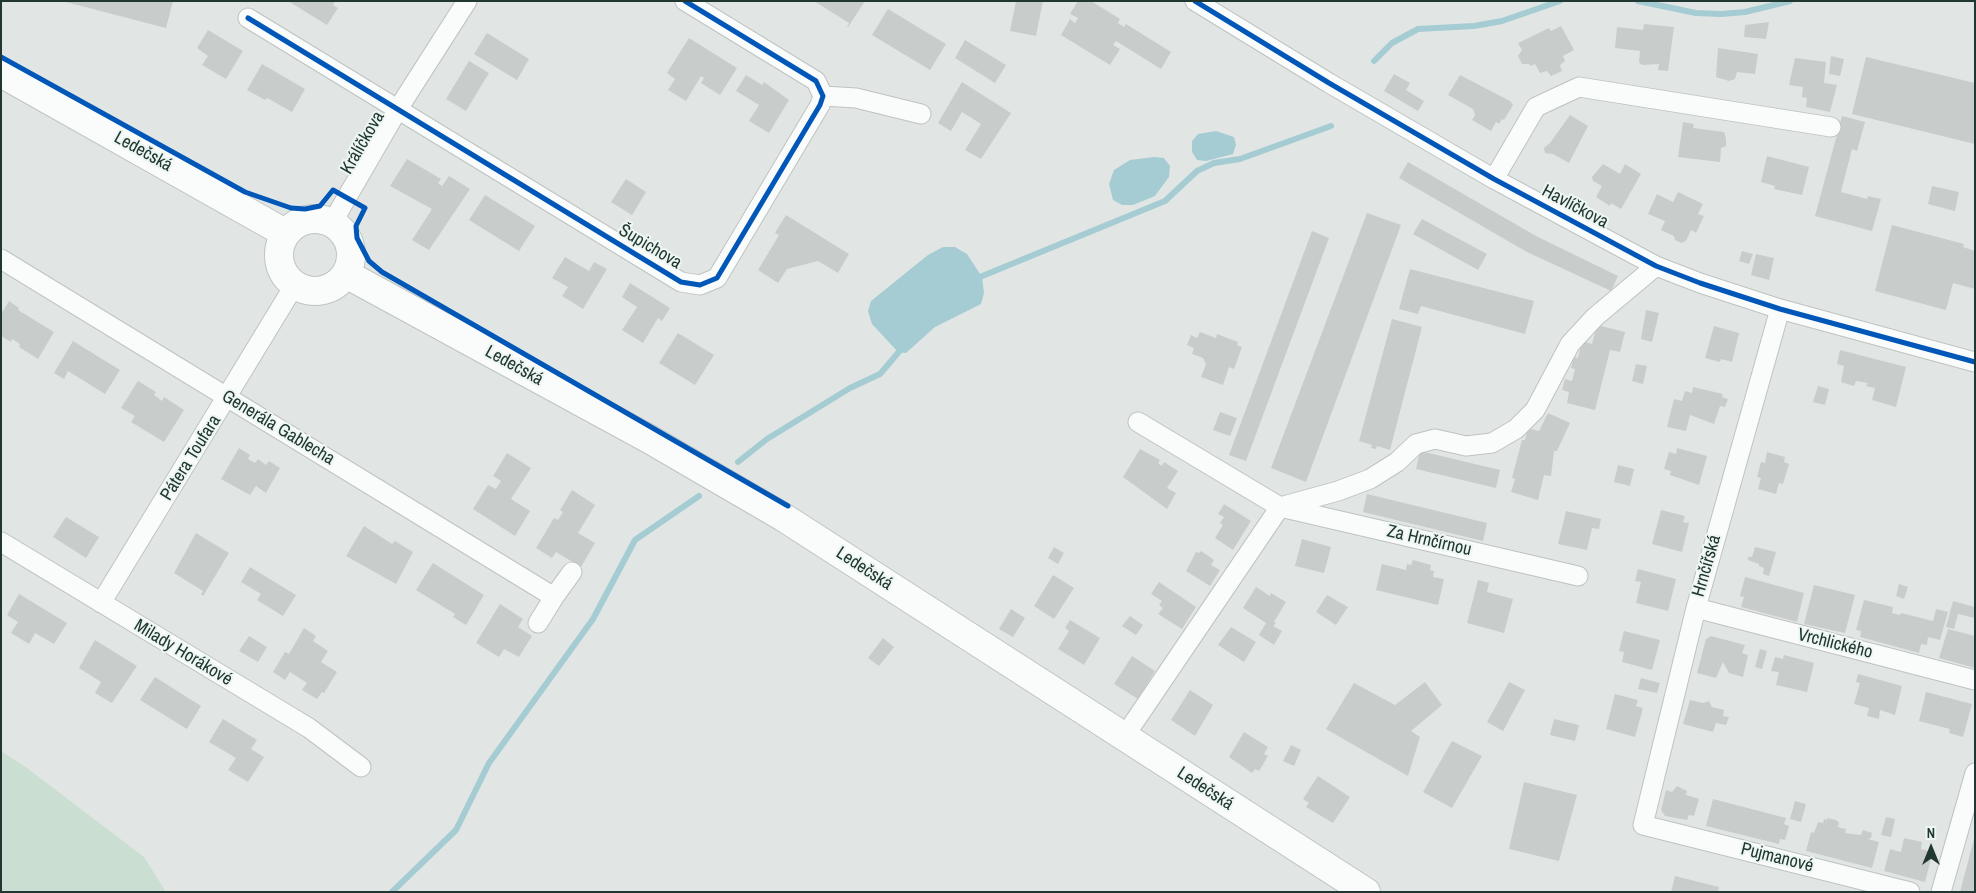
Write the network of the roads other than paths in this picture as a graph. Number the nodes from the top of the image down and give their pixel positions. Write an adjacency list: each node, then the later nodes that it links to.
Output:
1 (467, 1): 7 (street, Králíčkova)
2 (685, 1): 6 (street)
3 (1195, 1): 10 (street, Havlíčkova)
4 (248, 18): 7 (street, Šupichova)
5 (1, 74): 12 (main road, Ledečská)
6 (823, 96): 7 (street, Šupichova); 8 (street)
7 (398, 110): 11 (street, Králíčkova)
8 (921, 114)
9 (1831, 127): 10 (street)
10 (1494, 179): 14 (street, Havlíčkova)
11 (332, 223): 12 (main road); 15 (main road)
12 (285, 232): 16 (main road)
13 (1, 259): 19 (street, Generála Gablecha)
14 (1656, 266): 17 (street, Havlíčkova); 21 (street)
15 (346, 274): 16 (main road); 30 (main road, Ledečská)
16 (294, 286): 19 (street, Pátera Toufara)
17 (1780, 309): 18 (street, Havlíčkova); 27 (street, Hrnčířská)
18 (1975, 362)
19 (228, 397): 25 (street, Generála Gablecha); 26 (street, Pátera Toufara)
20 (1138, 422): 21 (street, Za Hrnčírnou)
21 (1280, 507): 24 (street, Za Hrnčírnou); 30 (street)
22 (1, 542): 26 (street, Milady Horákové)
23 (572, 572): 25 (street)
24 (1578, 576)
25 (554, 597): 28 (street)
26 (101, 603): 31 (street, Milady Horákové)
27 (1696, 608): 29 (street, Vrchlického); 33 (street, Hrnčířská)
28 (538, 623)
29 (1975, 680)
30 (1124, 737): 34 (main road, Ledečská)
31 (361, 767)
32 (1975, 773): 36 (street)
33 (1643, 825): 35 (street, Pujmanové)
34 (1366, 892)
35 (1910, 892)
36 (1941, 892)

